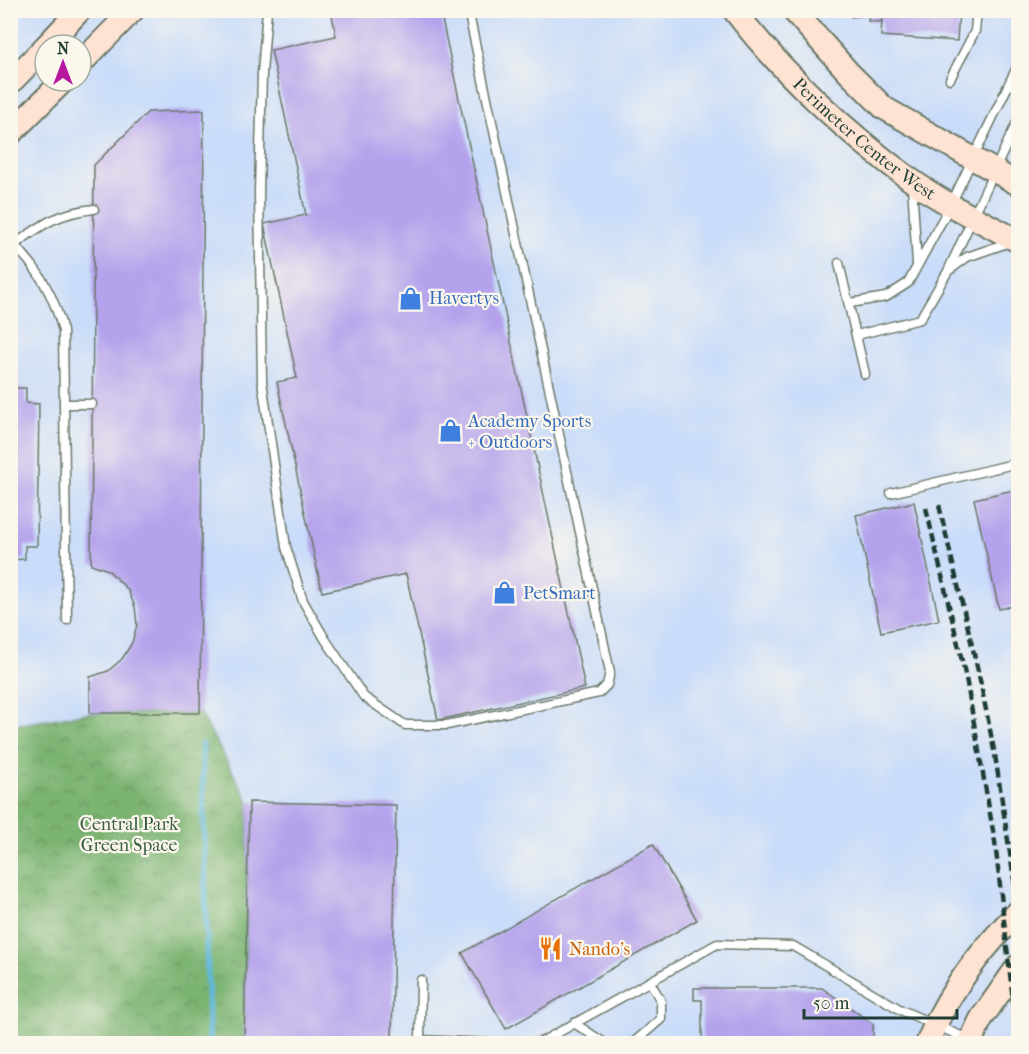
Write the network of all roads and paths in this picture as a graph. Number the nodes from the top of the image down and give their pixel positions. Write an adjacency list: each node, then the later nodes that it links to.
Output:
1 (80, 10): 8 (main road)
2 (133, 10): 9 (main road)
3 (267, 10): 4 (lane)
4 (468, 10)
5 (734, 10): 19 (main road, Perimeter Center West)
6 (793, 10): 17 (main road, Perimeter Center West)
7 (977, 10): 12 (lane)
8 (58, 33)
9 (93, 51)
10 (33, 59): 13 (main road)
11 (1018, 65): 17 (lane)
12 (950, 79)
13 (10, 83)
14 (51, 93): 16 (main road)
15 (1018, 120): 18 (lane)
16 (10, 134)
17 (973, 159): 18 (main road, Perimeter Center West); 21 (lane)
18 (995, 171): 20 (main road, Perimeter Center West); 23 (lane)
19 (912, 180): 21 (main road, Perimeter Center West); 27 (lane)
20 (1018, 184)
21 (951, 204): 23 (main road, Perimeter Center West); 27 (lane)
22 (94, 209): 25 (lane)
23 (972, 216): 24 (main road, Perimeter Center West); 28 (lane)
24 (1017, 240): 28 (lane)
25 (12, 243): 32 (lane)
26 (839, 263): 29 (lane)
27 (917, 266): 29 (lane)
28 (948, 271): 30 (lane)
29 (850, 303): 30 (lane)
30 (857, 335): 31 (lane)
31 (865, 374)
32 (66, 404): 33 (lane); 36 (lane)
33 (92, 404)
34 (1018, 464): 35 (lane)
35 (891, 493)
36 (67, 620)
37 (1018, 912): 42 (main road)
38 (1018, 966): 43 (main road)
39 (421, 980): 44 (lane)
40 (650, 982): 41 (lane); 42 (lane); 47 (lane)
41 (574, 1023): 45 (lane); 46 (lane)
42 (931, 1034): 43 (lane)
43 (969, 1042)
44 (513, 1044)
45 (532, 1044)
46 (606, 1044)
47 (632, 1044)

